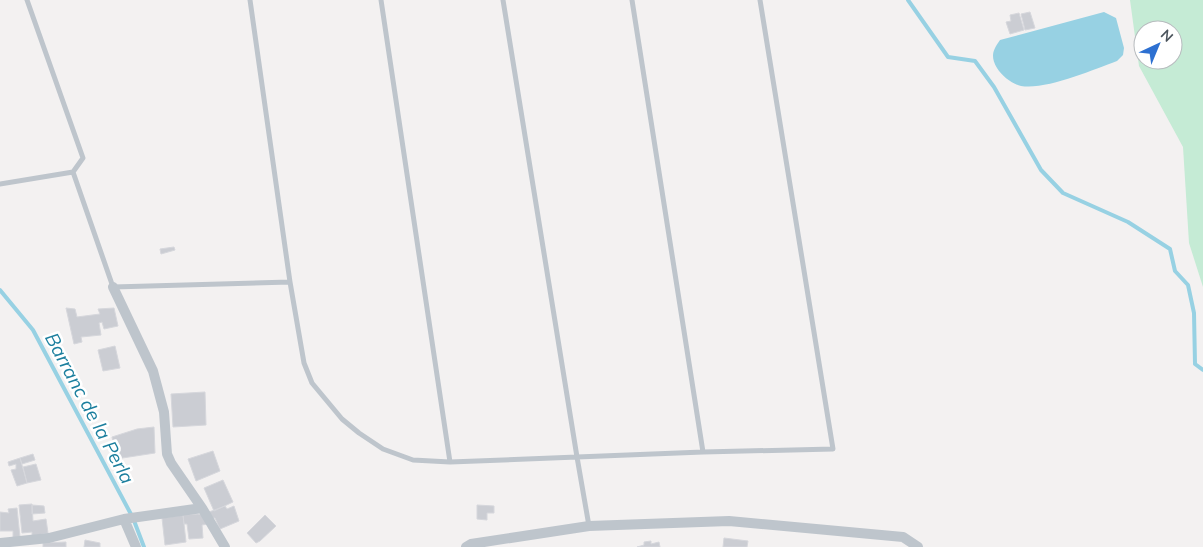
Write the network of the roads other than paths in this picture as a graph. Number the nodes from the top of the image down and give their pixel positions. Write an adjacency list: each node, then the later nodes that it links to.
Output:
1 (27, 0): 7 (lane)
2 (250, 0): 9 (lane)
3 (381, 0): 13 (lane)
4 (503, 0): 12 (lane)
5 (632, 0): 11 (lane)
6 (760, 0): 11 (lane)
7 (73, 172): 8 (lane); 10 (lane)
8 (0, 184)
9 (290, 282): 10 (lane); 13 (lane)
10 (113, 287): 14 (street)
11 (703, 452): 12 (lane)
12 (577, 457): 13 (lane); 16 (lane)
13 (450, 462)
14 (202, 508): 15 (street); 19 (street)
15 (124, 519): 17 (street); 18 (street)
16 (589, 526): 20 (street); 21 (street)
17 (0, 543)
18 (136, 547)
19 (225, 547)
20 (466, 547)
21 (918, 547)

